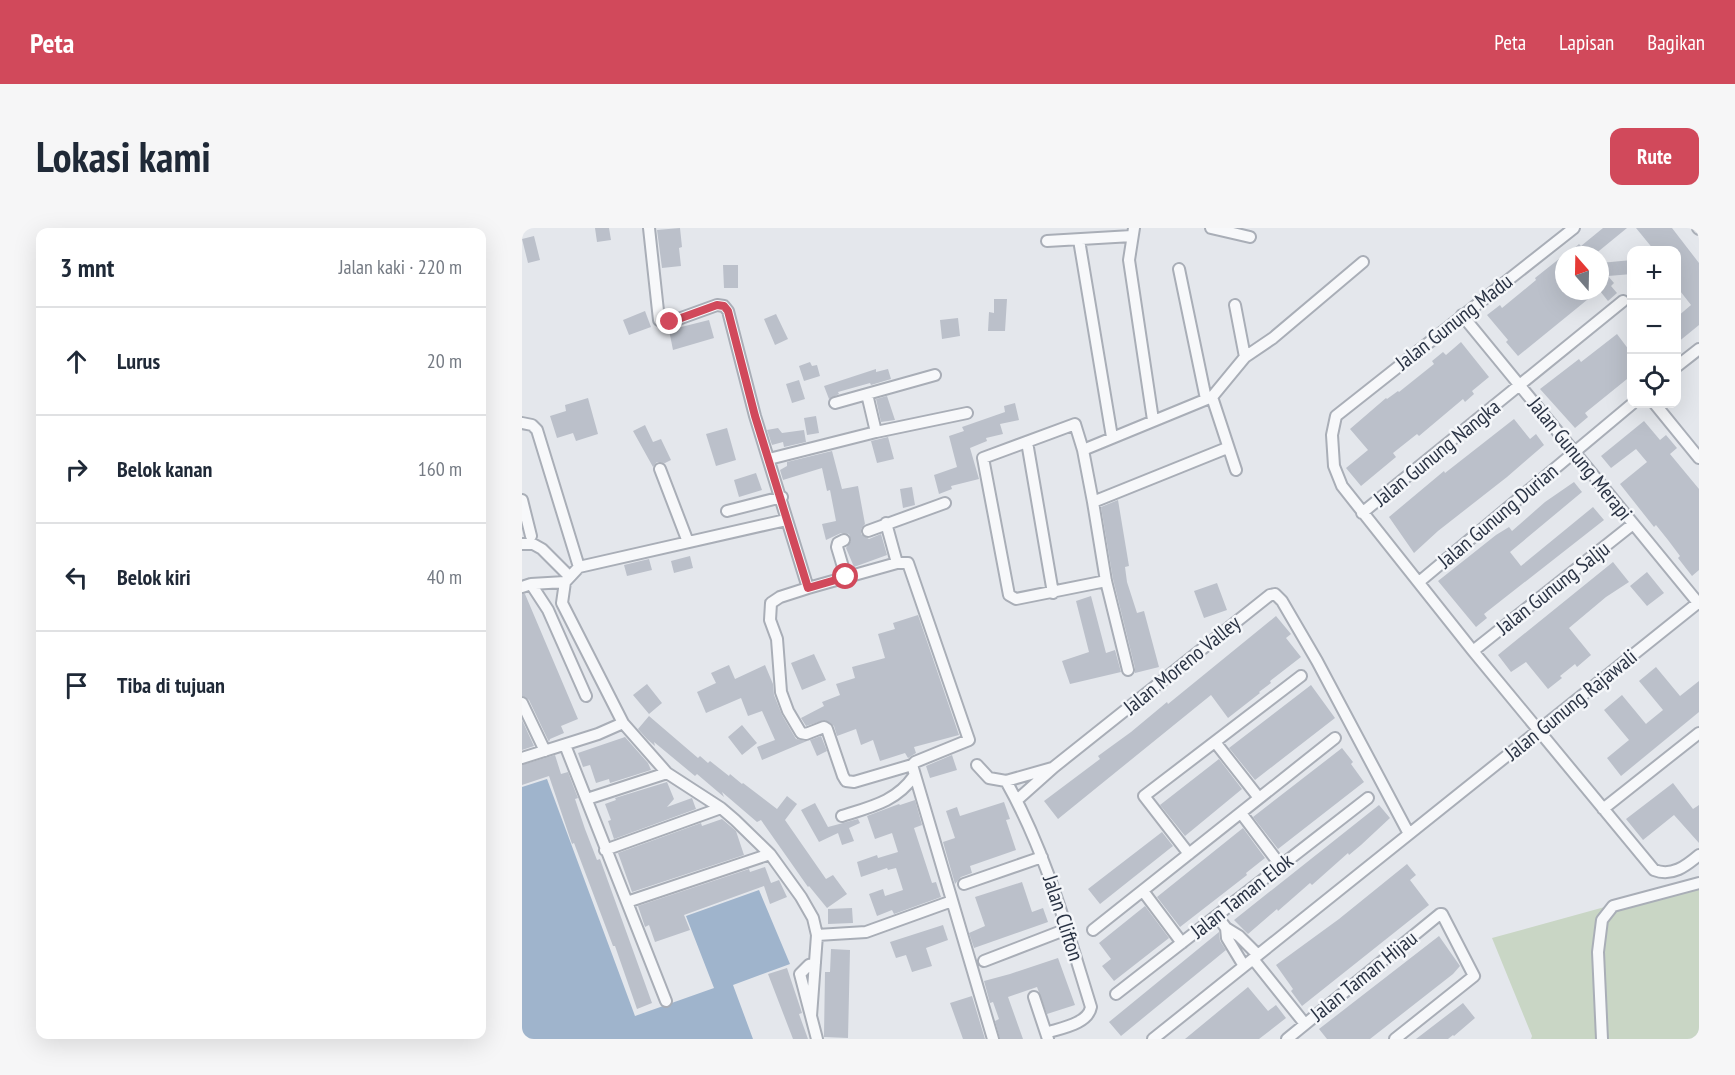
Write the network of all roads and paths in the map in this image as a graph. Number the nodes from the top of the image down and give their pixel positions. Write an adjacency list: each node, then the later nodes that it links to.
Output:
1 (649, 228): 33 (street)
2 (1211, 228): 5 (street)
3 (1574, 228): 12 (street, Jalan Gunung Madu)
4 (1133, 232): 6 (street); 24 (street)
5 (1250, 237)
6 (1079, 240): 7 (street); 27 (street)
7 (1047, 241)
8 (1363, 262): 14 (street)
9 (1179, 269): 19 (street)
10 (1623, 301): 17 (street, Jalan Gunung Nangka)
11 (1235, 305): 14 (street)
12 (1462, 315): 17 (street, Jalan Gunung Merapi); 41 (street, Jalan Gunung Madu)
13 (1699, 350): 15 (street)
14 (1245, 357): 19 (street)
15 (1681, 364)
16 (935, 375): 18 (street)
17 (1520, 385): 31 (street, Jalan Gunung Merapi); 41 (street, Jalan Gunung Nangka)
18 (867, 394): 20 (street); 26 (street)
19 (1209, 398): 24 (street); 29 (street)
20 (835, 402)
21 (1627, 408): 31 (street, Jalan Gunung Durian)
22 (1658, 408): 32 (street)
23 (967, 413): 26 (street)
24 (1153, 420): 27 (street)
25 (522, 423): 51 (street)
26 (876, 432): 33 (street)
27 (1112, 437): 30 (street)
28 (1027, 442): 30 (street); 58 (street); 58 (street)
29 (1227, 448): 35 (street); 38 (street)
30 (1083, 450): 38 (street)
31 (1575, 453): 44 (street, Jalan Gunung Merapi); 55 (street, Jalan Gunung Durian)
32 (1699, 458)
33 (769, 459): 36 (street)
34 (660, 469): 48 (street)
35 (1236, 470)
36 (782, 497): 40 (street); 42 (street)
37 (522, 500): 46 (street)
38 (1093, 502): 54 (street)
39 (945, 503): 43 (street)
40 (727, 511)
41 (1362, 513): 55 (street)
42 (786, 520): 48 (street); 57 (street)
43 (886, 523): 45 (street); 50 (street)
44 (1633, 524): 60 (street, Jalan Gunung Merapi); 62 (street, Jalan Gunung Salju)
45 (868, 531)
46 (531, 536)
47 (844, 540): 52 (street)
48 (688, 542): 51 (street)
49 (522, 544): 53 (street)
50 (897, 563): 52 (street); 77 (street)
51 (579, 567): 53 (street)
52 (846, 577): 57 (street)
53 (567, 579): 56 (street); 59 (street)
54 (1106, 581): 58 (street); 63 (street)
55 (1419, 582): 62 (street)
56 (526, 586): 61 (street)
57 (808, 588): 77 (street)
58 (1053, 592)
59 (562, 603): 61 (street); 67 (street)
60 (1699, 603): 68 (street, Jalan Gunung Rajawali)
61 (548, 610): 65 (street)
62 (1473, 651): 68 (street)
63 (1128, 670)
64 (1301, 676): 71 (street)
65 (586, 696)
66 (522, 703): 73 (street)
67 (623, 723): 72 (street); 78 (street)
68 (1539, 730): 85 (street); 88 (street, Jalan Gunung Rajawali)
69 (1699, 733): 85 (street)
70 (1335, 738): 80 (street)
71 (1215, 742): 80 (street); 91 (street)
72 (565, 745): 73 (street); 82 (street)
73 (544, 751): 74 (street)
74 (522, 758)
75 (977, 765): 79 (street)
76 (1054, 767): 79 (street, Jalan Moreno Valley); 83 (street, Jalan Moreno Valley); 88 (street, Jalan Moreno Valley)
77 (913, 770): 87 (street); 98 (street)
78 (668, 773): 82 (street); 84 (street)
79 (1006, 781): 83 (street, Jalan Clifton)
80 (1259, 798): 86 (street)
81 (1368, 798): 94 (street, Jalan Taman Elok)
82 (587, 799): 89 (street)
83 (1017, 800): 93 (street, Jalan Clifton)
84 (721, 808): 89 (street); 90 (street)
85 (1603, 809): 92 (street)
86 (1241, 813): 91 (street); 94 (street)
87 (842, 816)
88 (1413, 831): 106 (street, Jalan Gunung Rajawali)
89 (605, 850): 99 (street)
90 (770, 854): 99 (street); 104 (street)
91 (1189, 854): 97 (street)
92 (1699, 855)
93 (1042, 857): 96 (street); 102 (street, Jalan Clifton)
94 (1281, 866): 100 (street, Jalan Taman Elok)
95 (1699, 883): 118 (street)
96 (964, 884)
97 (1143, 891): 103 (street); 105 (street)
98 (952, 901): 104 (street); 115 (street)
99 (627, 902): 110 (street)
100 (1217, 915): 101 (street); 105 (street, Jalan Taman Elok)
101 (1226, 927): 106 (street); 106 (street)
102 (1067, 929): 107 (street); 112 (street, Jalan Clifton)
103 (1093, 930)
104 (817, 935): 114 (street)
105 (1182, 943): 108 (street, Jalan Taman Elok)
106 (1252, 960): 111 (street); 113 (street, Jalan Gunung Rajawali)
107 (984, 961)
108 (1116, 994)
109 (1034, 997): 112 (street, Jalan Clifton)
110 (666, 1001)
111 (1305, 1024): 116 (street, Jalan Taman Hijau); 117 (street, Jalan Taman Hijau)
112 (1047, 1036)
113 (1157, 1038)
114 (817, 1039)
115 (993, 1039)
116 (1287, 1039)
117 (1395, 1039)
118 (1602, 1039)

